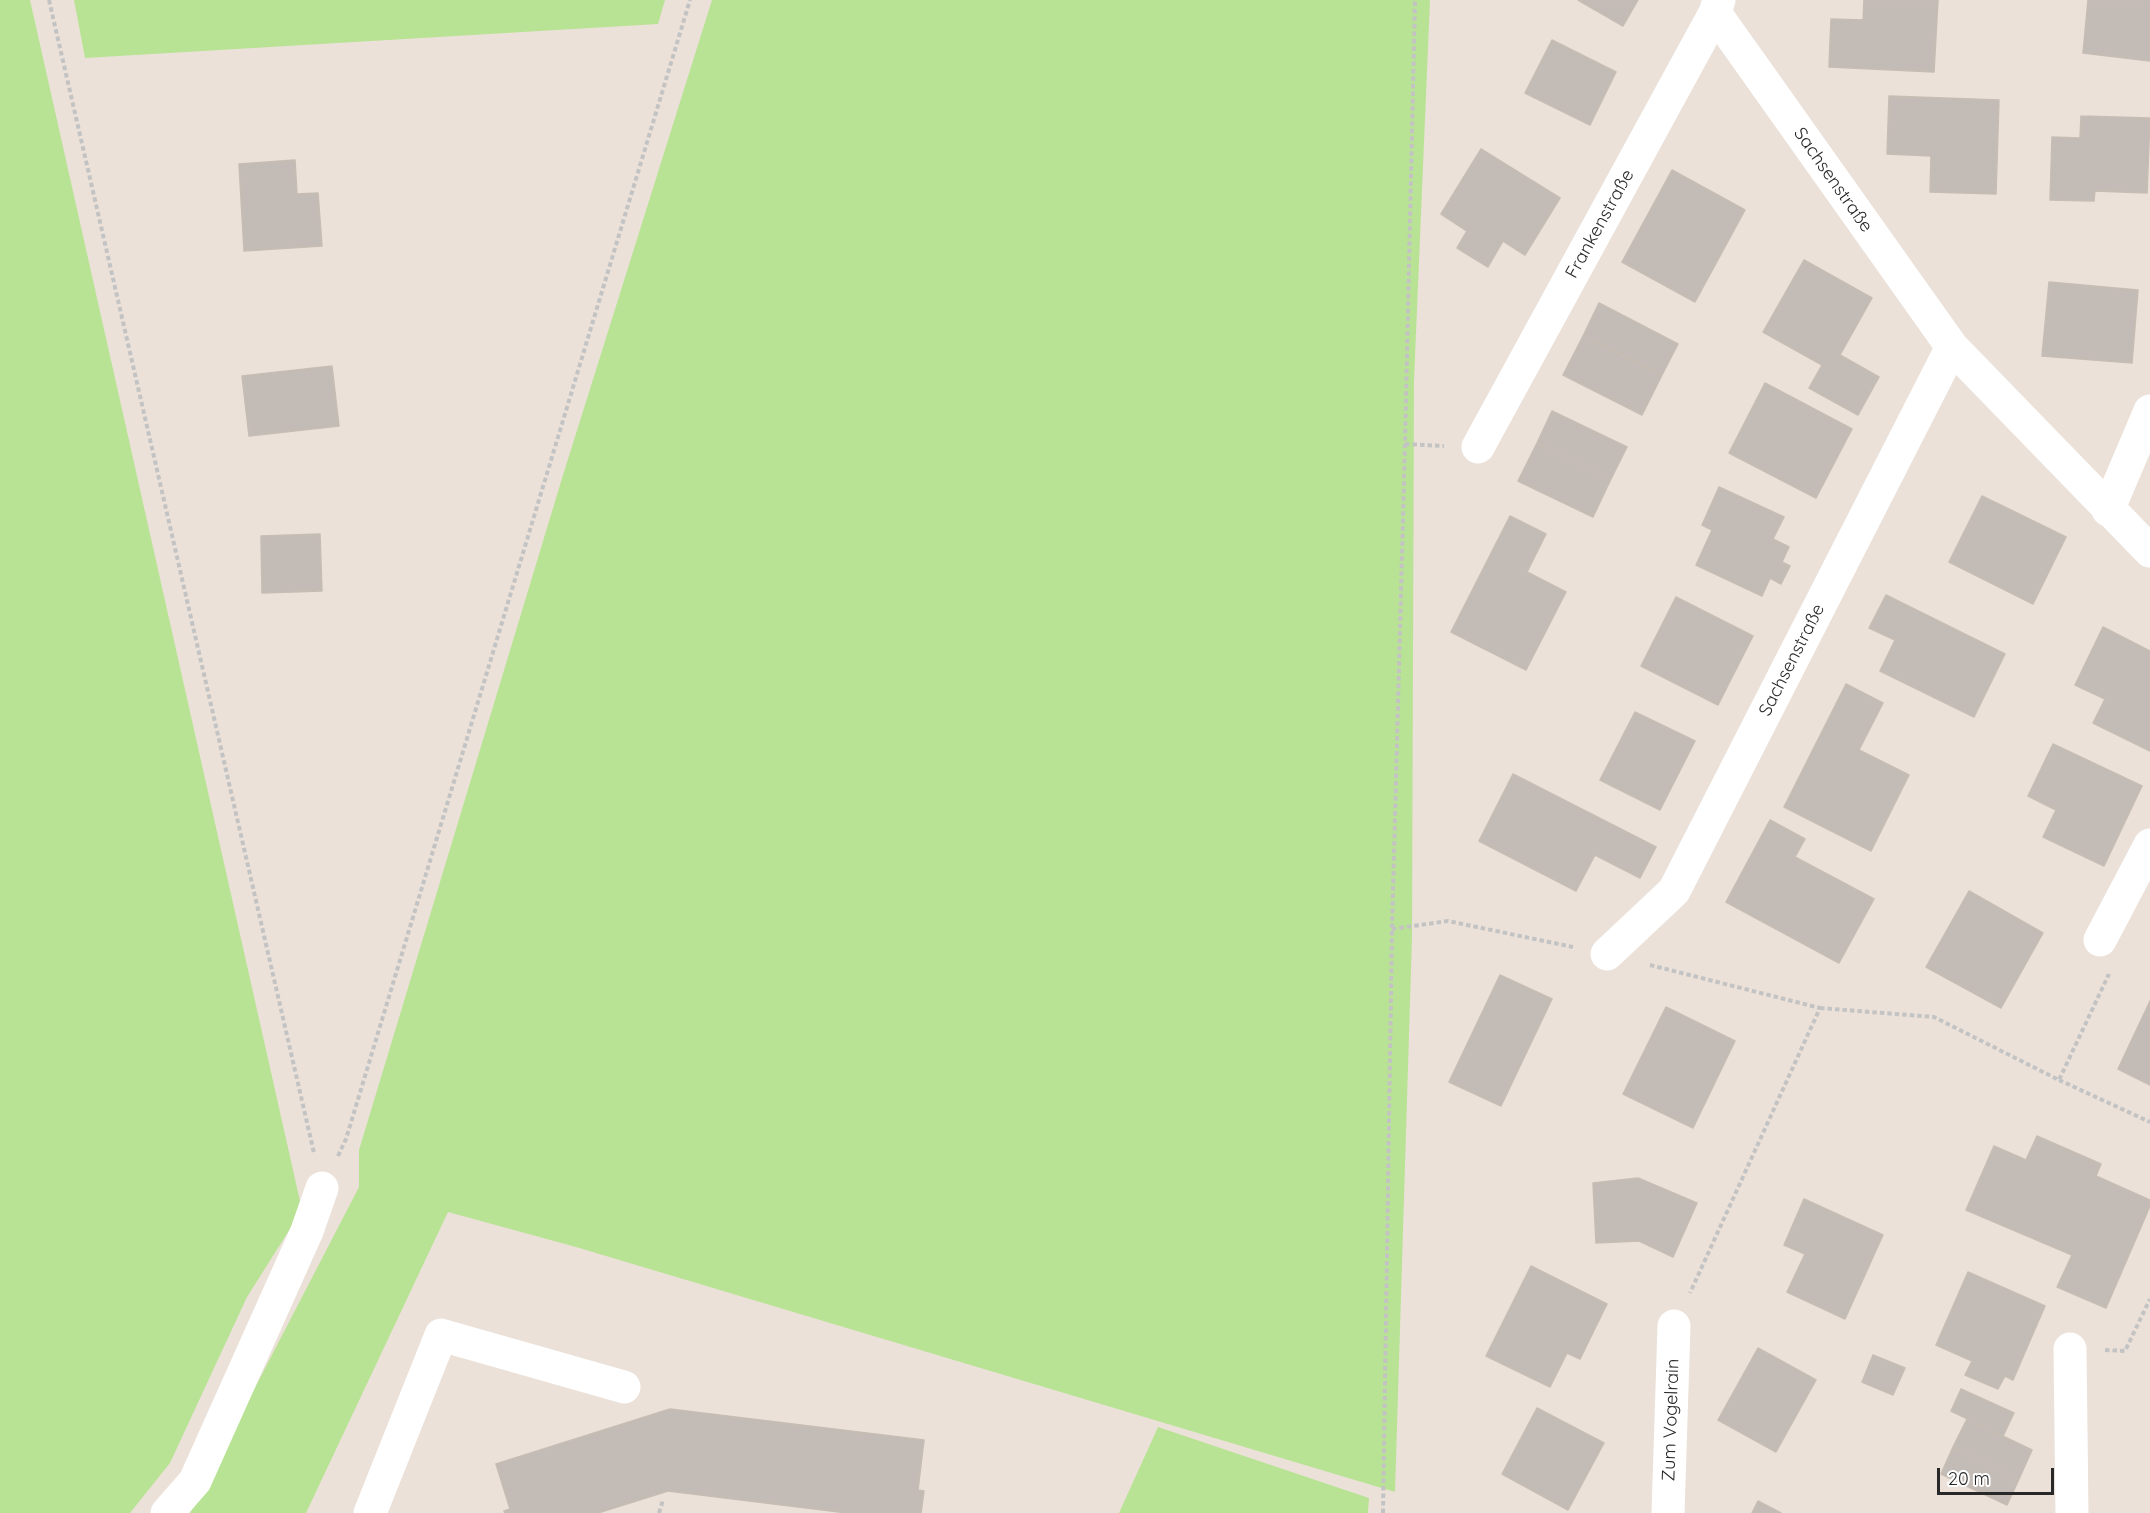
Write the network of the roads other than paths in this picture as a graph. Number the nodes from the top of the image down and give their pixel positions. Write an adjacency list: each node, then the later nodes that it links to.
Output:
1 (1717, 6): 2 (street, Sachsenstraße); 4 (street, Frankenstraße)
2 (1952, 347): 5 (street, Sachsenstraße); 9 (street, Sachsenstraße)
3 (2150, 411): 5 (street)
4 (1478, 447)
5 (2108, 510): 6 (street, Sachsenstraße)
6 (2150, 551)
7 (2150, 845): 8 (street)
8 (2100, 940)
9 (1607, 954)
10 (322, 1188): 14 (street)
11 (1674, 1326): 16 (street, Zum Vogelrain)
12 (2070, 1349): 17 (street)
13 (624, 1387): 15 (street)
14 (167, 1513)
15 (370, 1513)
16 (1668, 1513)
17 (2072, 1513)

